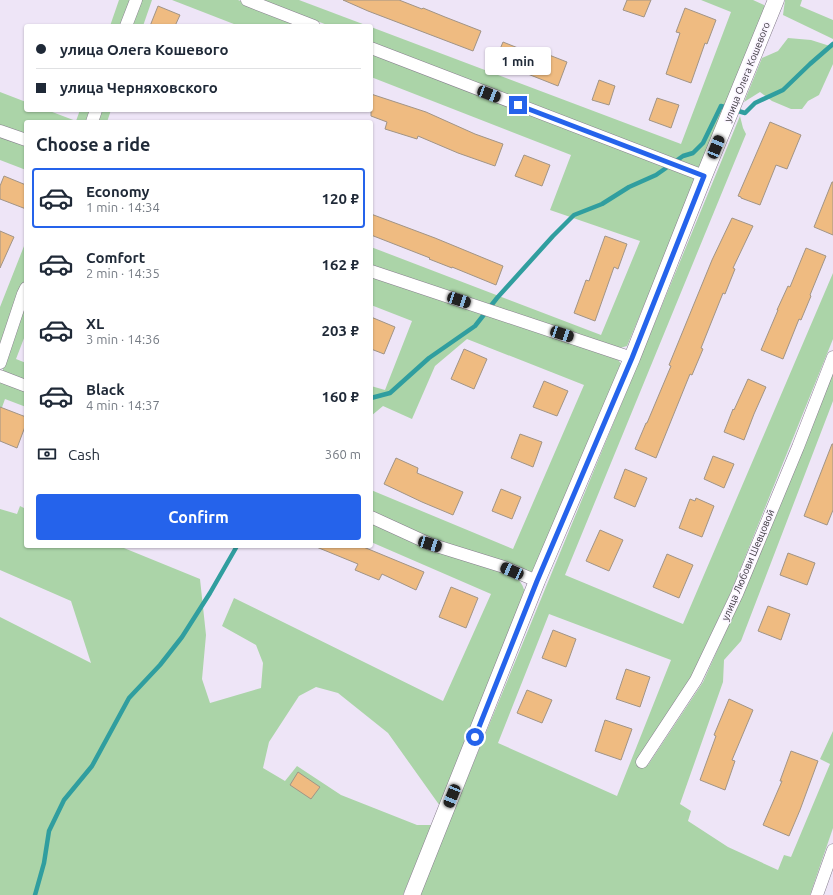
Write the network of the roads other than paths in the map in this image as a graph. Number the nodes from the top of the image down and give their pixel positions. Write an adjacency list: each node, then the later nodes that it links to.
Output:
1 (136, 0): 4 (street)
2 (247, 0): 5 (street)
3 (772, 1): 9 (street, улица Олега Кошевого)
4 (127, 24)
5 (309, 24)
6 (373, 49): 9 (street)
7 (0, 131): 8 (street)
8 (24, 139)
9 (704, 176): 13 (street, улица Олега Кошевого)
10 (373, 272): 13 (street)
11 (24, 292): 14 (street)
12 (833, 357): 19 (street, улица Любови Шевцовой)
13 (632, 358): 18 (street, улица Олега Кошевого)
14 (0, 363)
15 (0, 376): 16 (street)
16 (24, 385)
17 (373, 518): 18 (street)
18 (537, 581): 21 (street, улица Олега Кошевого)
19 (642, 762)
20 (833, 850): 22 (street)
21 (412, 895)
22 (817, 895)

